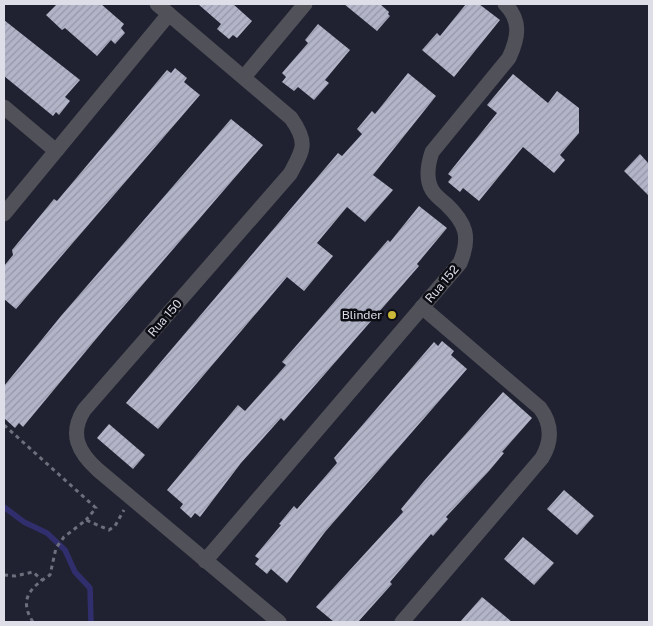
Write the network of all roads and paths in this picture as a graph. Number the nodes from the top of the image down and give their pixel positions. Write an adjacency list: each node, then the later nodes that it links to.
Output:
1 (157, 4): 4 (street, Rua 150)
2 (305, 4): 5 (street)
3 (511, 6): 9 (street, Rua 152)
4 (169, 14): 5 (street, Rua 150); 7 (street)
5 (244, 76): 11 (street, Rua 150)
6 (4, 107): 7 (street)
7 (56, 151): 8 (street)
8 (4, 214)
9 (422, 307): 13 (street, Rua 152); 18 (street)
10 (4, 425): 12 (path)
11 (131, 499): 12 (path); 13 (street, Rua 150)
12 (86, 520): 15 (path)
13 (205, 561): 17 (street, Rua 150)
14 (4, 575): 15 (path)
15 (42, 580): 16 (path)
16 (33, 622)
17 (279, 622)
18 (402, 622)

